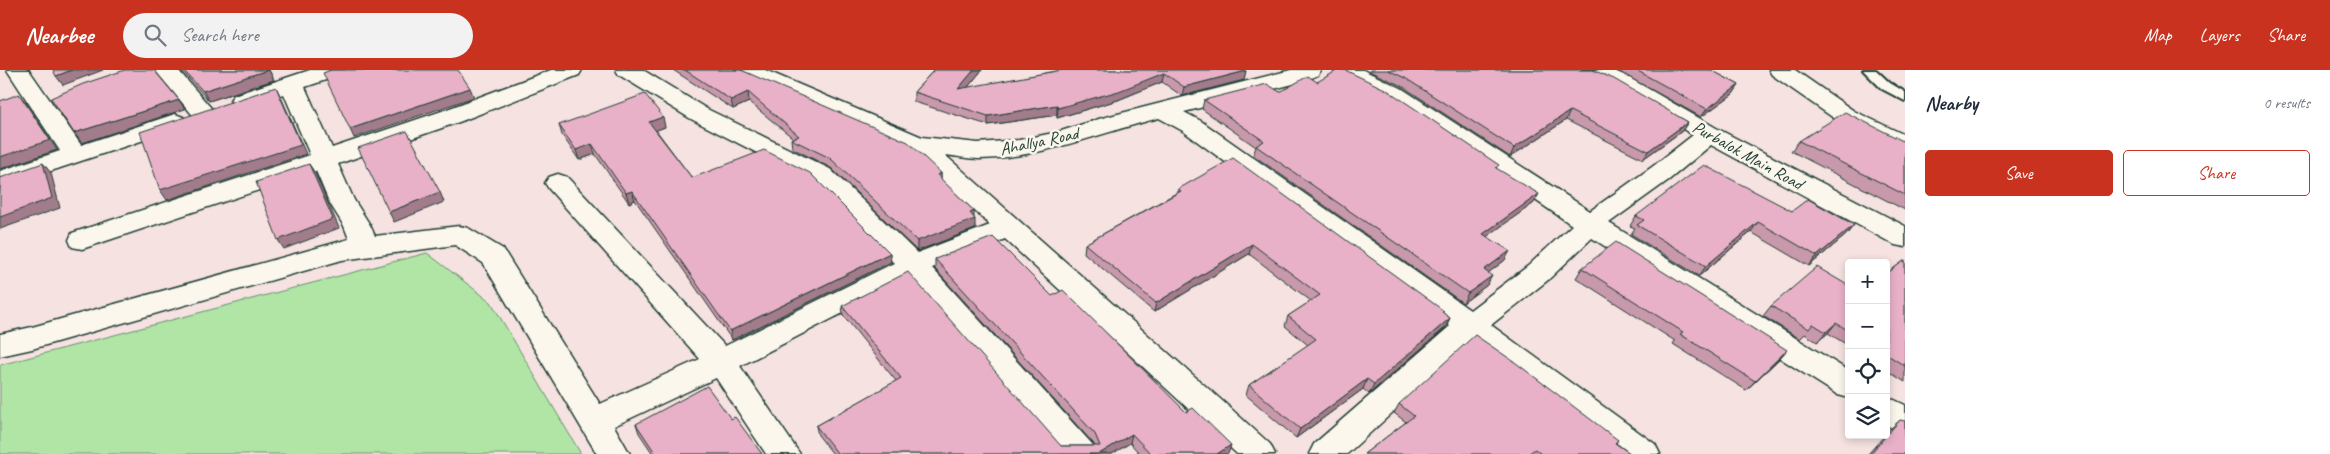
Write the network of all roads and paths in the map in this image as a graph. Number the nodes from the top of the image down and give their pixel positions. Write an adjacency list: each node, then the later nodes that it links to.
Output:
1 (18, 70): 19 (street)
2 (166, 70): 15 (street)
3 (333, 70): 12 (street)
4 (571, 70): 20 (street)
5 (627, 70): 28 (street)
6 (746, 70): 17 (street, Ahallya Road)
7 (1310, 70): 14 (street, Ahallya Road)
8 (1344, 70): 23 (street)
9 (1593, 70): 16 (street, Purbalok Main Road)
10 (1780, 70): 18 (street)
11 (1869, 70): 13 (lane)
12 (292, 84): 15 (street); 20 (street)
13 (1905, 97)
14 (1164, 110): 17 (street, Ahallya Road); 29 (street)
15 (203, 113): 19 (street)
16 (1709, 134): 23 (street); 25 (street, Purbalok Main Road)
17 (918, 144): 24 (street)
18 (1905, 145)
19 (76, 156): 21 (street)
20 (324, 159): 26 (street); 27 (street)
21 (0, 180)
22 (558, 183): 31 (street)
23 (1590, 224): 29 (street); 32 (street)
24 (1008, 228): 28 (street); 39 (street)
25 (1905, 238)
26 (82, 240)
27 (365, 247): 30 (street); 34 (street)
28 (913, 265): 31 (street); 38 (street)
29 (1470, 326): 40 (street); 41 (street)
30 (0, 345)
31 (721, 362): 34 (street); 37 (street)
32 (1845, 383)
33 (1890, 412): 35 (street)
34 (595, 421): 36 (street)
35 (1905, 421)
36 (614, 454)
37 (784, 454)
38 (1081, 454)
39 (1259, 454)
40 (1325, 454)
41 (1644, 454)

